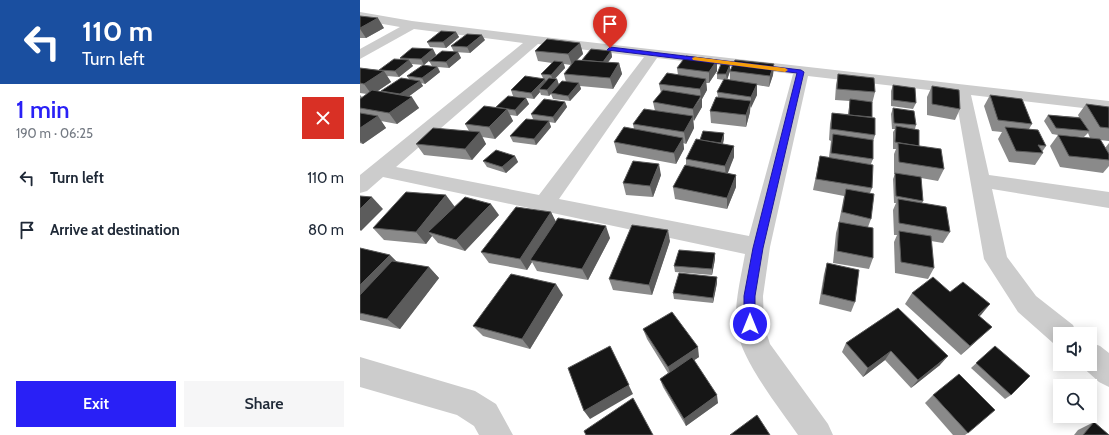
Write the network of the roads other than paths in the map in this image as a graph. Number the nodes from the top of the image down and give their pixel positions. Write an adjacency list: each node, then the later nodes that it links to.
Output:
1 (360, 16): 2 (street)
2 (412, 25): 3 (street); 5 (street)
3 (535, 40): 4 (street); 9 (street)
4 (654, 53): 6 (street); 13 (street)
5 (360, 55)
6 (801, 72): 7 (street); 14 (street)
7 (962, 89): 8 (street); 10 (street)
8 (1109, 106)
9 (379, 170): 11 (street); 13 (street)
10 (980, 180): 12 (street); 15 (street)
11 (360, 186)
12 (1109, 200)
13 (545, 203): 14 (street)
14 (758, 248): 20 (street)
15 (1055, 327)
16 (1097, 362): 18 (street)
17 (360, 372): 19 (street)
18 (1109, 372)
19 (497, 435)
20 (817, 435)

